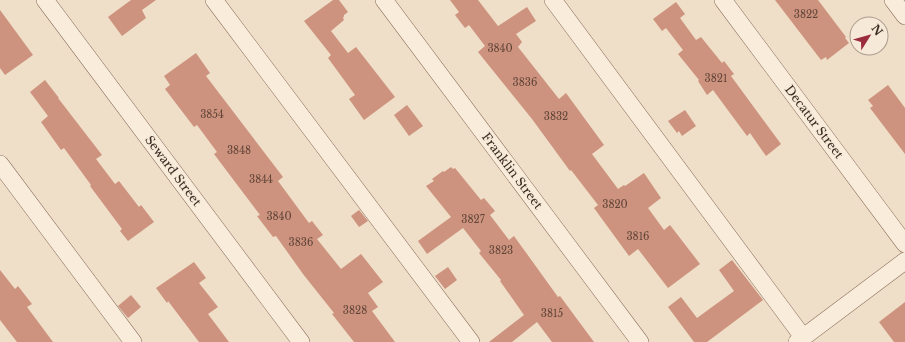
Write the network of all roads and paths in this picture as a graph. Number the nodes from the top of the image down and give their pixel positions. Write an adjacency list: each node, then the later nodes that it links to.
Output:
1 (45, 0): 13 (street, Seward Street)
2 (214, 0): 14 (street)
3 (384, 0): 15 (street, Franklin Street)
4 (553, 0): 11 (street)
5 (723, 0): 9 (street, Decatur Street)
6 (893, 0): 7 (street)
7 (905, 16)
8 (0, 164): 12 (street)
9 (905, 244)
10 (905, 261): 11 (street)
11 (800, 339)
12 (133, 342)
13 (301, 342)
14 (470, 342)
15 (640, 342)

